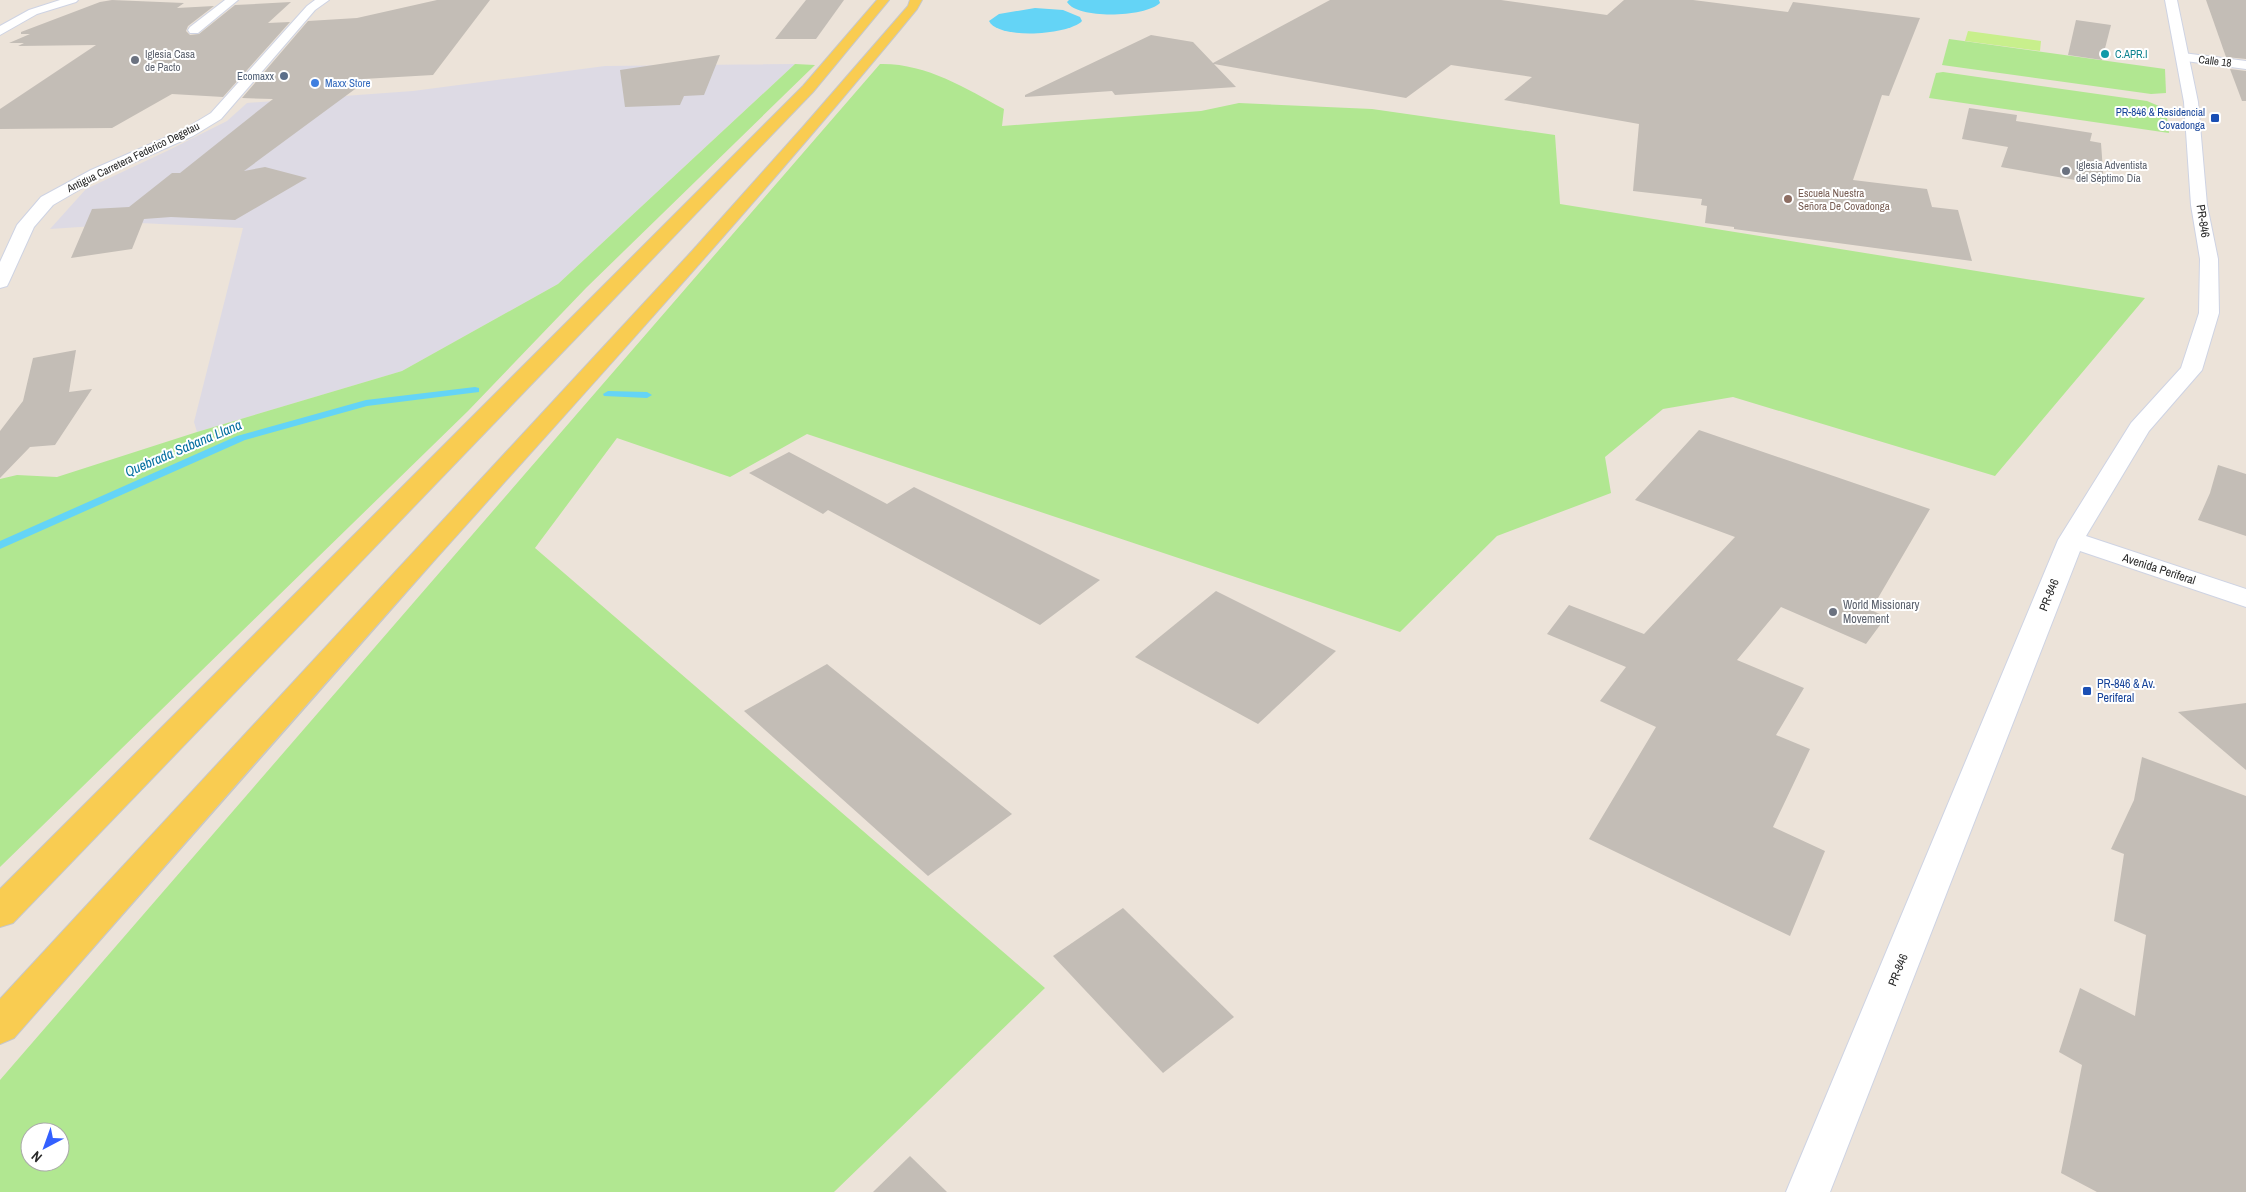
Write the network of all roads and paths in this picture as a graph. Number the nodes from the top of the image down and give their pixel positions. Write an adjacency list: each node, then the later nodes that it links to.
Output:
1 (72, 0): 8 (street)
2 (232, 0): 7 (street)
3 (324, 0): 11 (street, Antigua Carretera Federico Degetau)
4 (884, 0): 14 (main road)
5 (916, 0): 15 (main road)
6 (2171, 0): 9 (street, PR-846 / PR-846)
7 (194, 30)
8 (0, 31)
9 (2183, 57): 10 (street, Calle 18); 12 (street, PR-846 / PR-846)
10 (2246, 65)
11 (0, 282)
12 (2071, 540): 13 (street, Avenida Periferal); 16 (street, PR-846 / PR-846)
13 (2246, 598)
14 (0, 912)
15 (0, 1026)
16 (1808, 1192)

